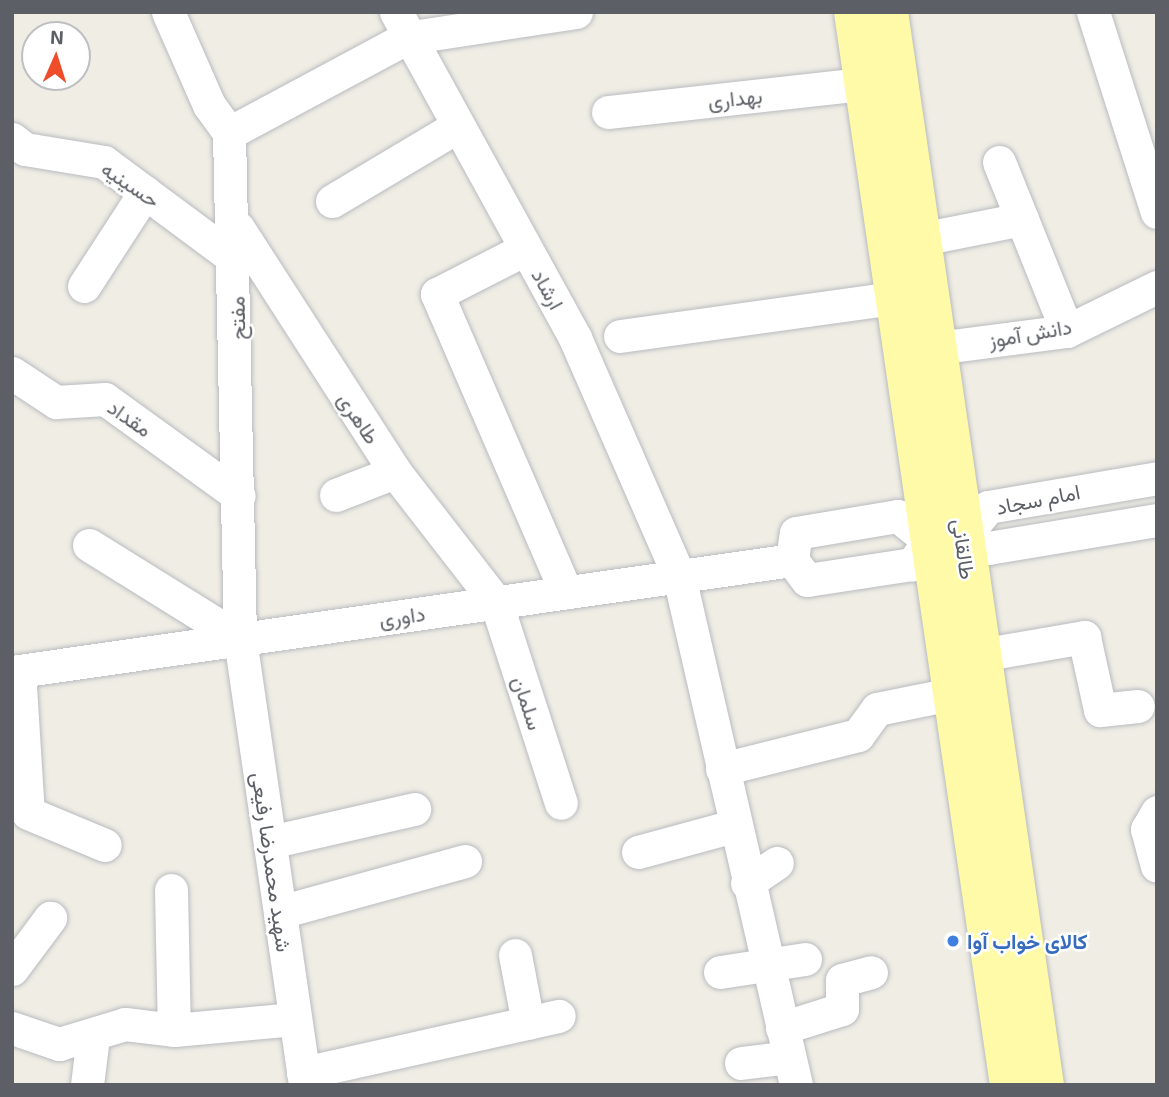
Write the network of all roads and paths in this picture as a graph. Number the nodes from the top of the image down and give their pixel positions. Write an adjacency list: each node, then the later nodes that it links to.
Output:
1 (168, 12): 10 (street)
2 (853, 12): 7 (main road, طالقانی)
3 (889, 12): 18 (main road, طالقانی)
4 (1093, 12): 15 (street)
5 (565, 13): 6 (street)
6 (401, 25): 9 (street, ارشاد); 10 (street)
7 (863, 84): 8 (street, بهداری); 23 (main road, طالقانی)
8 (608, 112)
9 (456, 127): 14 (street); 19 (street, ارشاد)
10 (229, 133): 17 (street, مفتح)
11 (12, 139): 13 (street, حسینیه)
12 (999, 162): 16 (street)
13 (145, 192): 20 (street, حسینیه); 21 (street)
14 (332, 201)
15 (1157, 212)
16 (1022, 219): 18 (street); 24 (street)
17 (236, 223): 20 (street, مفتح); 28 (street, طاهری)
18 (921, 239): 26 (main road, طالقانی)
19 (525, 248): 36 (street, ارشاد); 37 (street)
20 (236, 260): 31 (street, مفتح)
21 (84, 286)
22 (1157, 287): 24 (street, دانش آموز)
23 (894, 298): 25 (street); 33 (main road, طالقانی)
24 (1067, 331): 26 (street, دانش آموز)
25 (620, 336)
26 (936, 348): 33 (main road, طالقانی)
27 (14, 376): 31 (street, مقداد)
28 (396, 472): 30 (street); 38 (street, طاهری)
29 (1157, 478): 33 (street, امام سجاد)
30 (335, 495)
31 (239, 496): 39 (street, مفتح)
32 (1157, 520): 33 (street, امام سجاد)
33 (946, 540): 35 (street); 35 (street); 40 (main road, طالقانی); 42 (main road, طالقانی)
34 (89, 545): 39 (street)
35 (792, 560): 36 (street, داوری)
36 (679, 576): 37 (street, داوری); 44 (street, ارشاد)
37 (566, 593): 38 (street, داوری)
38 (496, 602): 39 (street, داوری); 45 (street, سلمان)
39 (240, 639): 41 (street, داوری); 49 (street, شهید محمدرضا رفیعی)
40 (980, 655): 43 (street); 74 (main road, طالقانی)
41 (16, 671): 50 (street)
42 (951, 694): 44 (street); 73 (main road, طالقانی)
43 (1138, 706)
44 (722, 769): 48 (street, ارشاد)
45 (561, 803)
46 (414, 809): 49 (street)
47 (1157, 812): 54 (street)
48 (734, 826): 51 (street); 55 (street, ارشاد)
49 (270, 842): 57 (street, شهید محمدرضا رفیعی)
50 (105, 845)
51 (638, 852)
52 (465, 861): 57 (street)
53 (777, 863): 55 (street)
54 (1157, 866)
55 (747, 883): 61 (street, ارشاد)
56 (171, 890): 66 (street)
57 (280, 912): 65 (street, شهید محمدرضا رفیعی)
58 (50, 918): 62 (street)
59 (515, 955): 71 (street)
60 (805, 959): 61 (street)
61 (767, 966): 63 (street); 69 (street, ارشاد)
62 (12, 968)
63 (720, 972)
64 (872, 972): 69 (street)
65 (295, 1019): 66 (street); 71 (street, شهید محمدرضا رفیعی)
66 (174, 1030): 68 (street)
67 (14, 1031): 68 (street)
68 (93, 1036): 72 (street)
69 (789, 1057): 70 (street)
70 (741, 1063)
71 (304, 1079)
72 (87, 1085)
73 (1009, 1085)
74 (1045, 1085)

